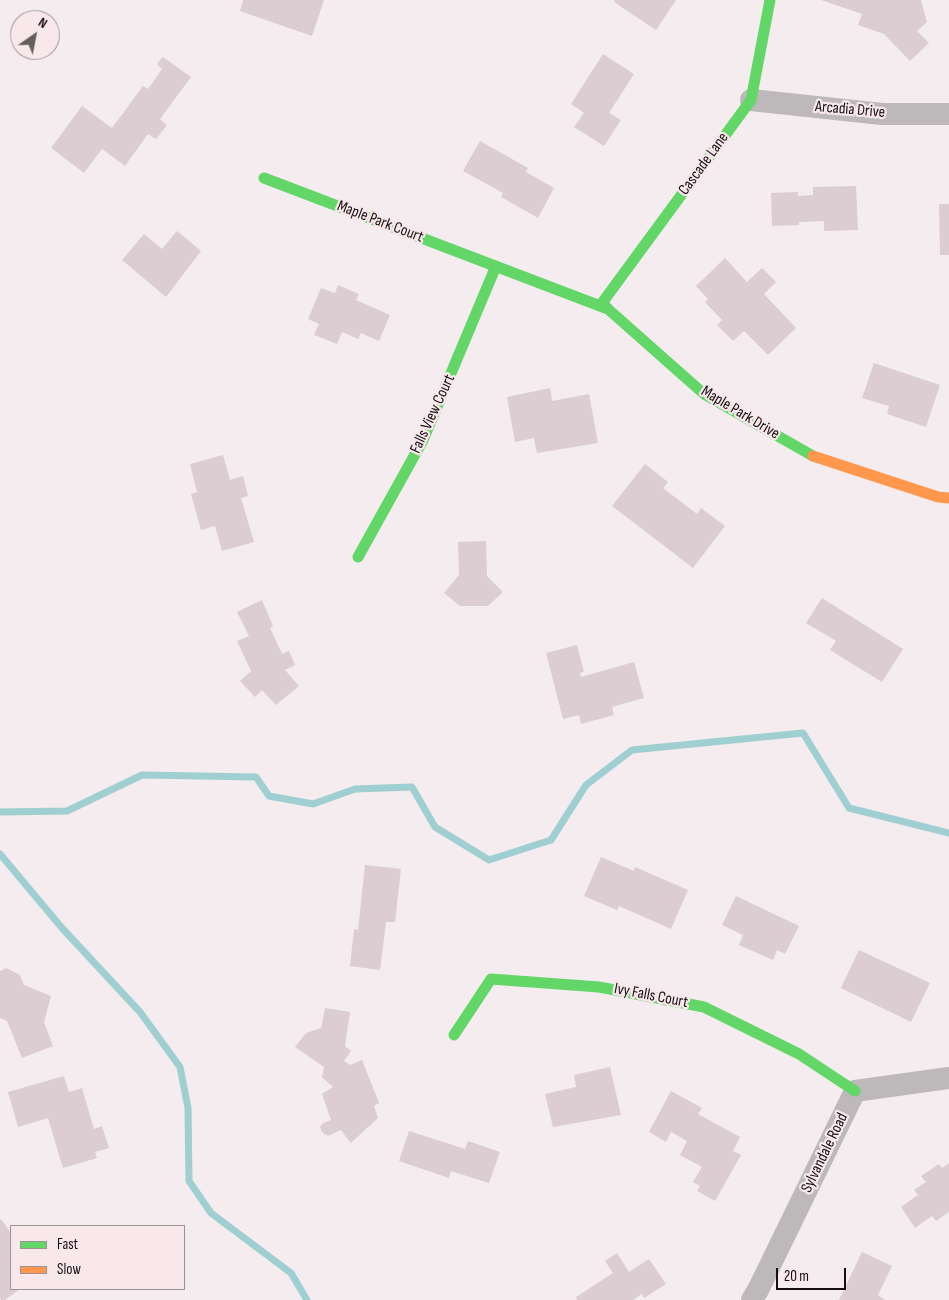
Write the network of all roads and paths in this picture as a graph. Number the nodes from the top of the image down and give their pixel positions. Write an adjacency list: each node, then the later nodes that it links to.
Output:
1 (770, 0): 2 (street, Cascade Lane)
2 (751, 100): 3 (street, Arcadia Drive); 6 (street, Cascade Lane)
3 (949, 114)
4 (264, 178): 5 (street, Maple Park Court)
5 (496, 266): 6 (street, Maple Park Drive); 8 (street, Falls View Court)
6 (608, 309): 7 (street, Maple Park Drive)
7 (949, 498)
8 (358, 557)
9 (454, 1035): 11 (street, Ivy Falls Court)
10 (949, 1078): 11 (street)
11 (855, 1091): 12 (street, Sylvandale Road)
12 (752, 1300)

